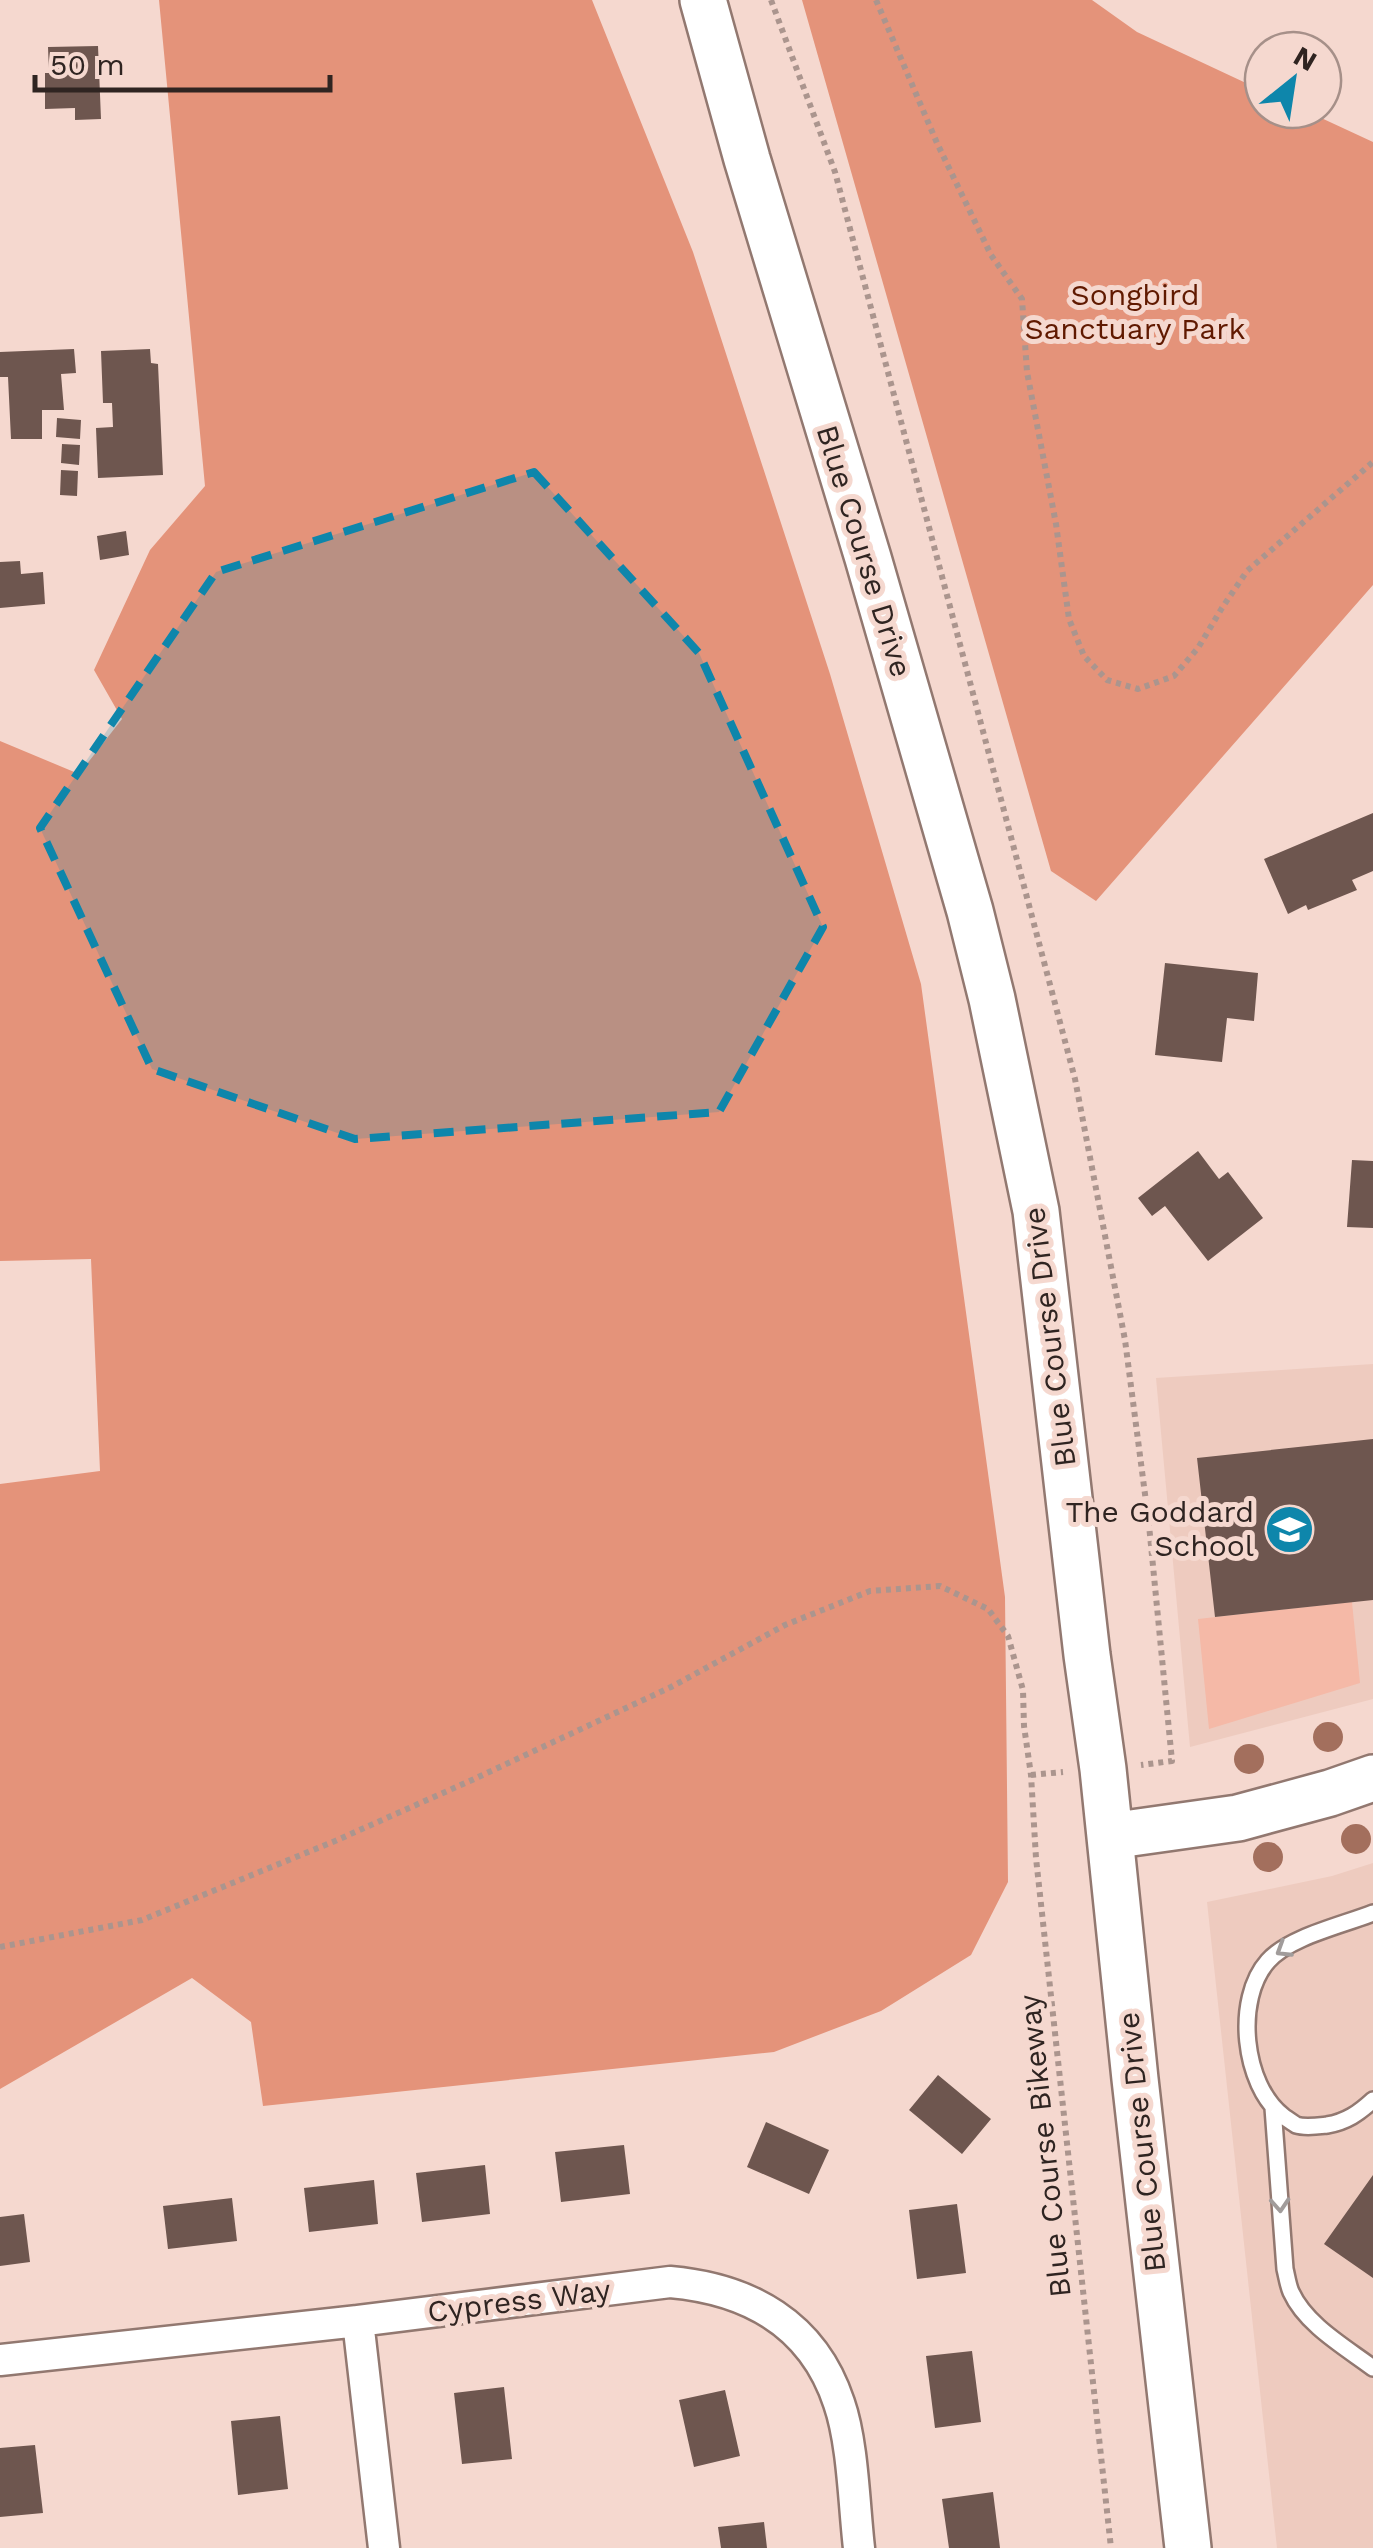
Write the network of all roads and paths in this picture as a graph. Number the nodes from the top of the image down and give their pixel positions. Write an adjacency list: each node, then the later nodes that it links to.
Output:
1 (685, 0): 4 (main road, Blue Course Drive)
2 (703, 0): 4 (main road, Blue Course Drive)
3 (876, 0): 5 (path)
4 (747, 159): 11 (main road, Blue Course Drive)
5 (1373, 462)
6 (1172, 1761): 7 (path)
7 (1156, 1764)
8 (1068, 1771): 9 (path)
9 (1031, 1775): 13 (path, Blue Course Bikeway); 21 (path, Blue Course Bikeway)
10 (1373, 1778): 11 (main road)
11 (1110, 1836): 22 (main road, Blue Course Drive)
12 (1373, 1913): 15 (lane, one-way to 15)
13 (0, 1947)
14 (1373, 2100): 15 (lane)
15 (1273, 2108): 18 (lane, one-way to 18)
16 (358, 2321): 17 (street, Cypress Way); 19 (street); 20 (street, Cypress Way)
17 (0, 2360)
18 (1373, 2368)
19 (384, 2548)
20 (860, 2548)
21 (1111, 2548)
22 (1188, 2548)

